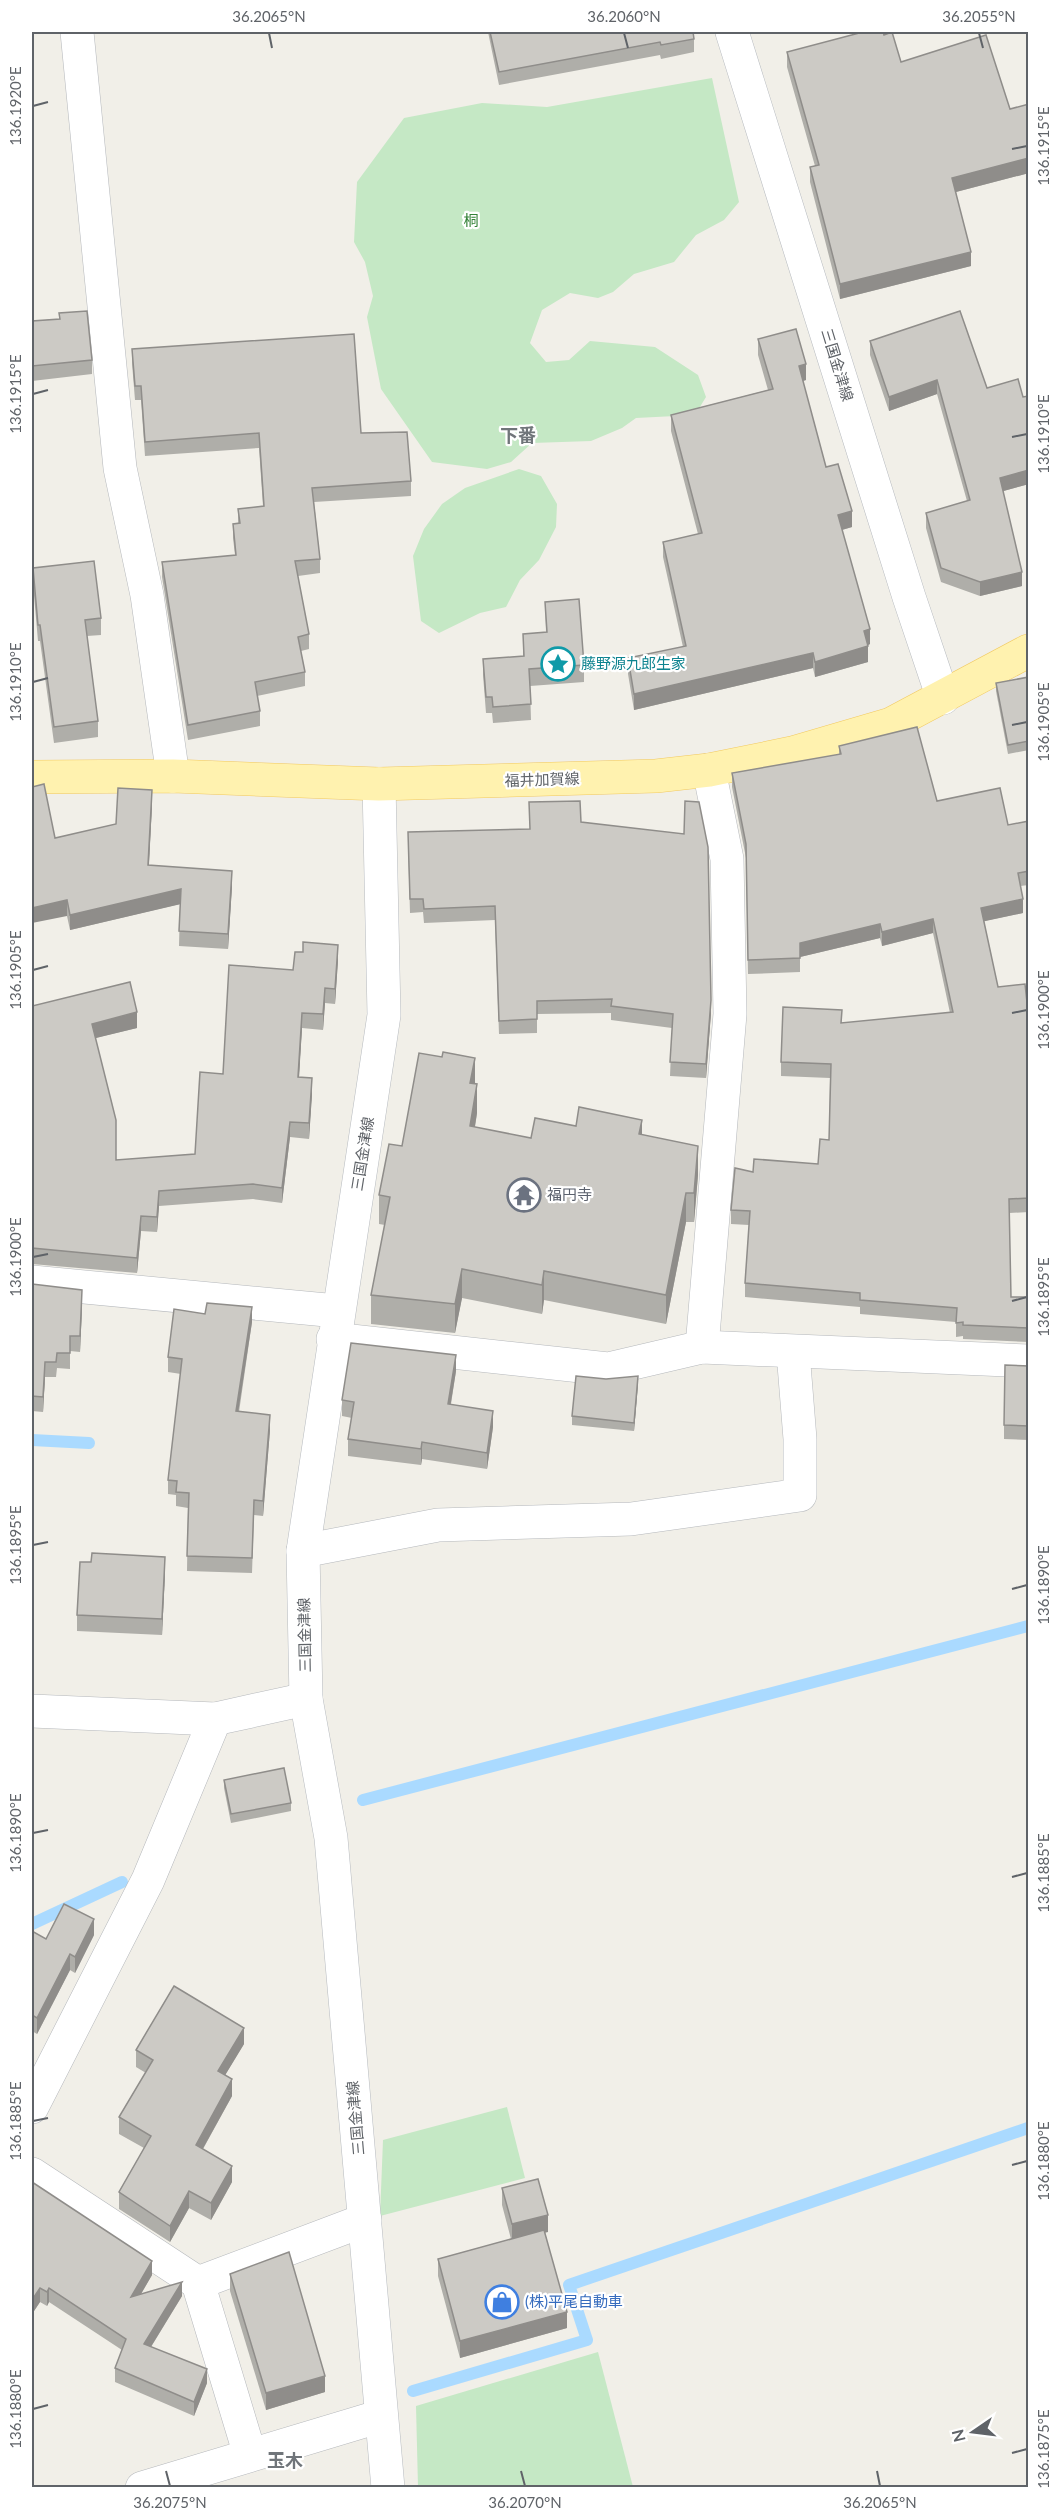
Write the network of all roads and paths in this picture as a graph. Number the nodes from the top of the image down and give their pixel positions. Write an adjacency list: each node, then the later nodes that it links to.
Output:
1 (77, 32): 6 (street)
2 (732, 32): 4 (street, 三国金津線)
3 (1029, 651): 4 (main road, 福井加賀線)
4 (943, 698): 5 (main road, 福井加賀線)
5 (709, 770): 8 (main road, 福井加賀線); 11 (street)
6 (173, 776): 7 (main road, 福井加賀線); 8 (main road, 福井加賀線)
7 (32, 777)
8 (379, 784): 10 (street, 三国金津線)
9 (32, 1282): 10 (street)
10 (335, 1325): 11 (street); 14 (street, 三国金津線)
11 (702, 1347): 12 (street)
12 (793, 1352): 13 (street); 14 (street)
13 (1029, 1361)
14 (303, 1551): 15 (street, 三国金津線)
15 (306, 1700): 17 (street); 20 (street, 三国金津線)
16 (32, 1711): 17 (street)
17 (215, 1719): 18 (street)
18 (32, 2108)
19 (32, 2174): 21 (street)
20 (365, 2220): 21 (street); 22 (street, 三国金津線)
21 (198, 2283): 23 (street)
22 (381, 2416): 23 (street); 25 (street, 三国金津線)
23 (250, 2455): 24 (street)
24 (142, 2487)
25 (388, 2487)

